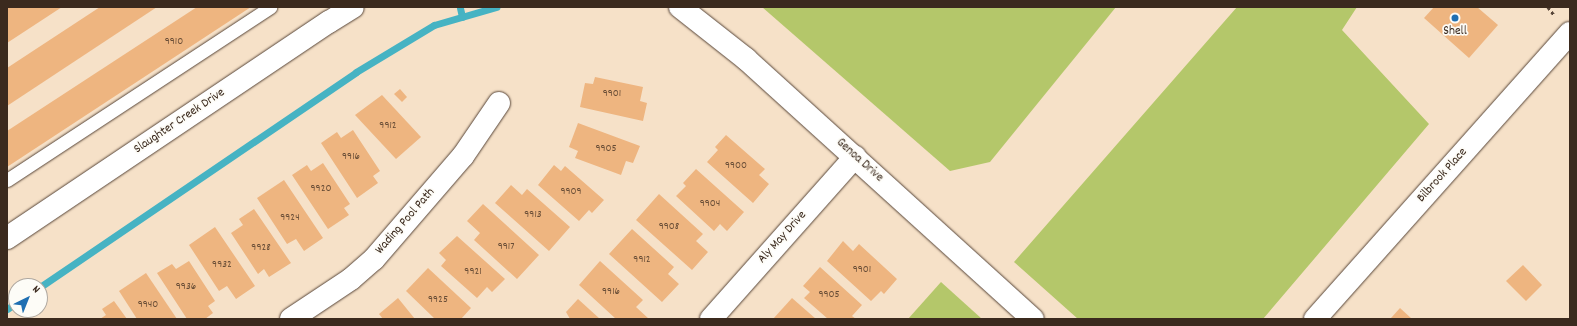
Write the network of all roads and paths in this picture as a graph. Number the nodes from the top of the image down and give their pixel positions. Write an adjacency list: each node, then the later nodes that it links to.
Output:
1 (270, 7): 7 (lane)
2 (353, 7): 8 (street, Slaughter Creek Drive)
3 (680, 7): 6 (street, Genoa Drive)
4 (1570, 33): 12 (street, Bilbrook Place)
5 (499, 103): 9 (street, Wading Pool Path)
6 (855, 157): 10 (street, Aly May Drive); 11 (street, Genoa Drive)
7 (7, 180)
8 (7, 238)
9 (291, 319)
10 (711, 319)
11 (1033, 319)
12 (1315, 319)

